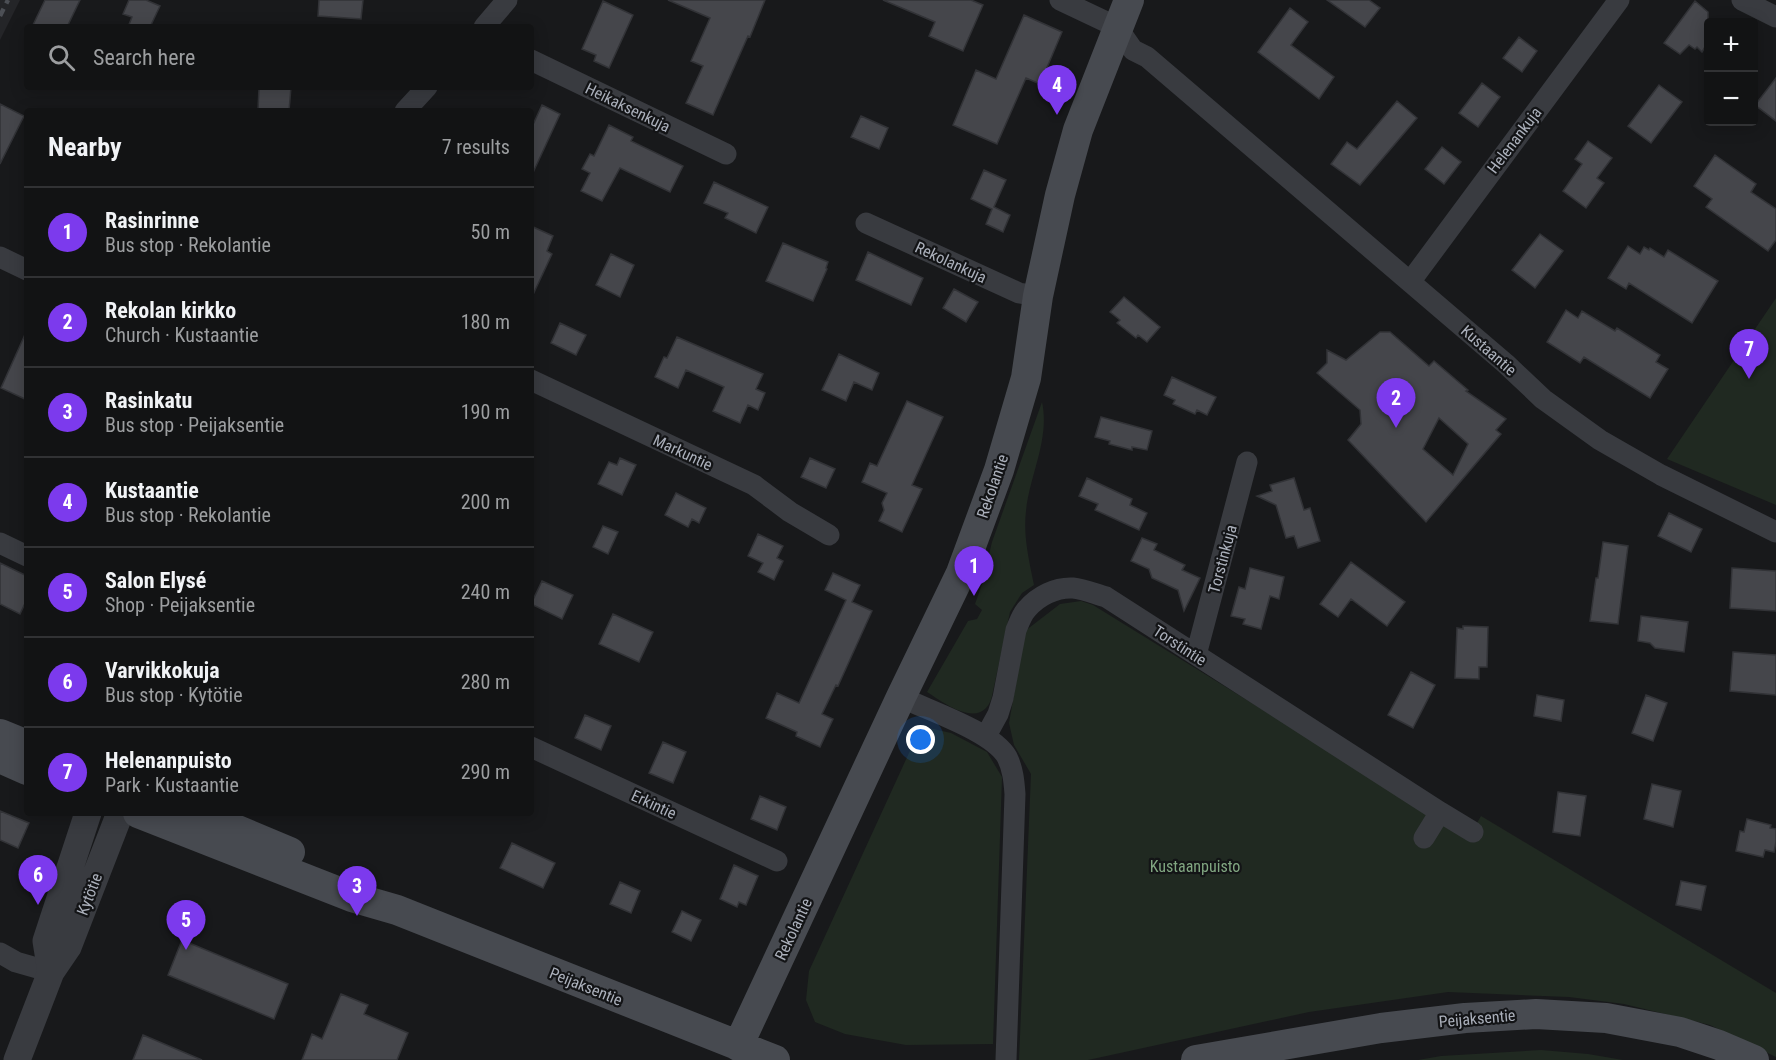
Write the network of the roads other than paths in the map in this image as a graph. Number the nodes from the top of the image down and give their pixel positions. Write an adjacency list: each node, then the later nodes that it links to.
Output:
1 (507, 0): 7 (street)
2 (1060, 0): 8 (street, Kustaantie)
3 (1129, 0): 8 (main road, Rekolantie)
4 (1619, 0): 16 (street, Helenankuja)
5 (1742, 0): 6 (street)
6 (1776, 17)
7 (487, 24)
8 (1117, 27): 16 (street, Kustaantie); 17 (main road, Rekolantie)
9 (534, 61): 12 (street, Heikaksenkuja)
10 (423, 90): 11 (street)
11 (408, 108)
12 (726, 154)
13 (866, 223): 17 (street, Rekolankuja)
14 (0, 257): 15 (street)
15 (24, 269)
16 (1410, 282): 20 (street, Kustaantie)
17 (1038, 296): 25 (main road, Rekolantie)
18 (534, 381): 21 (street, Markuntie)
19 (1247, 462): 24 (street, Torstinkuja)
20 (1776, 532)
21 (829, 534)
22 (0, 543): 23 (street)
23 (24, 555)
24 (1196, 655): 27 (street, Torstintie); 32 (street, Torstintie)
25 (901, 697): 27 (street); 43 (main road, Rekolantie)
26 (0, 734): 28 (main road)
27 (986, 736): 47 (street)
28 (24, 744)
29 (534, 748): 39 (street, Erkintie)
30 (0, 758): 31 (main road)
31 (24, 769)
32 (1440, 812): 37 (street, Torstintie); 38 (street)
33 (87, 816): 42 (street, Kytötie)
34 (119, 816): 42 (street, Kytötie)
35 (146, 816): 40 (main road, Peijaksentie)
36 (204, 816): 40 (main road, Peijaksentie)
37 (1473, 832)
38 (1424, 838)
39 (777, 861)
40 (397, 910): 43 (main road, Peijaksentie)
41 (0, 953): 42 (street)
42 (51, 972): 45 (street, Kytötie)
43 (738, 1046): 46 (main road, Peijaksentie)
44 (1247, 1056): 48 (main road, Peijaksentie); 49 (main road, Peijaksentie)
45 (17, 1060)
46 (775, 1060)
47 (1006, 1060)
48 (1196, 1060)
49 (1754, 1060)

